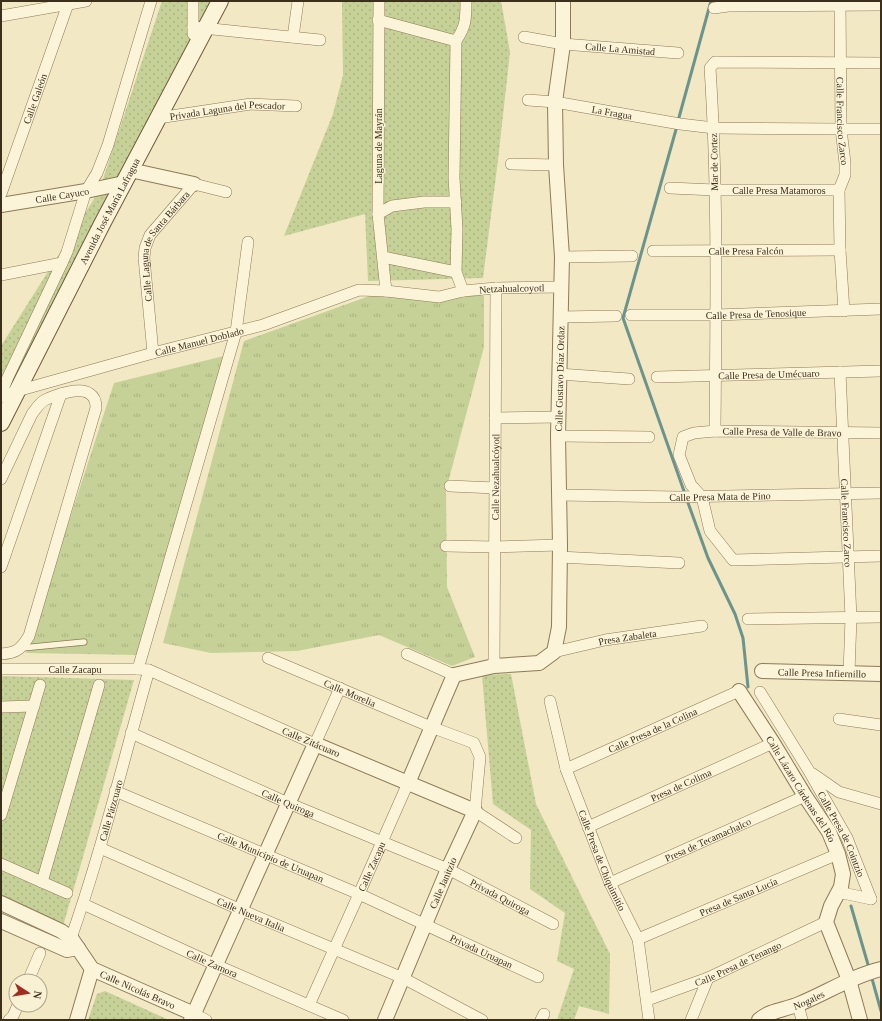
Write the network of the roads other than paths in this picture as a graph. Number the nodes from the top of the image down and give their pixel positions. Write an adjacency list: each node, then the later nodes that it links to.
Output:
1 (86, 1): 9 (street)
2 (151, 1): 39 (street, Avenida José María Lafragua)
3 (193, 1): 16 (street)
4 (220, 1): 16 (main road, Avenida José María Lafragua)
5 (298, 1): 17 (street)
6 (379, 1): 15 (street, Laguna de Mayrán)
7 (466, 1): 20 (street)
8 (563, 1): 21 (street, Calle Gustavo Díaz Ordaz)
9 (68, 4): 11 (street); 41 (street, Calle Galeón)
10 (840, 4): 12 (street); 13 (street); 23 (street, Calle Francisco Zarco)
11 (41, 5): 14 (street)
12 (881, 5)
13 (714, 8)
14 (1, 16)
15 (378, 20): 20 (street); 44 (street, Laguna de Mayrán)
16 (200, 28): 17 (street); 28 (main road, Avenida José María Lafragua)
17 (293, 37): 19 (street)
18 (524, 37): 21 (street, Calle La Amistad)
19 (320, 40)
20 (456, 40): 42 (street)
21 (563, 44): 22 (street, Calle La Amistad); 26 (street, Calle Gustavo Díaz Ordaz)
22 (678, 52)
23 (842, 63): 24 (street, Mar de Cortez); 29 (street, Mar de Cortez); 31 (street, Calle Francisco Zarco)
24 (881, 63)
25 (528, 100): 26 (street, La Fragua)
26 (555, 102): 29 (street, La Fragua); 33 (street, Calle Gustavo Díaz Ordaz)
27 (296, 106): 28 (street, Privada Laguna del Pescador)
28 (158, 118): 34 (main road, Avenida José María Lafragua)
29 (714, 128): 31 (street, La Fragua); 37 (street, Mar de Cortez)
30 (881, 128): 31 (street, La Fragua)
31 (841, 130): 38 (street, Calle Francisco Zarco)
32 (511, 164): 33 (street)
33 (556, 165): 50 (street, Calle Gustavo Díaz Ordaz)
34 (127, 176): 35 (street, Calle Laguna de Santa Bárbara); 39 (street, Calle Cayuco); 74 (main road, Avenida José María Lafragua)
35 (194, 184): 40 (street); 66 (street, Calle Laguna de Santa Bárbara)
36 (670, 188): 37 (street, Calle Presa Matamoros)
37 (714, 190): 38 (street, Calle Presa Matamoros); 48 (street, Mar de Cortez)
38 (839, 190): 46 (street, Calle Francisco Zarco)
39 (86, 191): 43 (street, Calle Cayuco); 52 (street, Avenida José María Lafragua)
40 (226, 192)
41 (1, 194)
42 (456, 202): 44 (street); 53 (street)
43 (1, 206)
44 (378, 214): 51 (street, Laguna de Mayrán)
45 (248, 242): 65 (street, Calle Pátzcuaro)
46 (840, 250): 48 (street, Calle Presa Falcón); 60 (street, Calle Francisco Zarco)
47 (653, 251): 48 (street, Calle Presa Falcón)
48 (715, 251): 62 (street, Mar de Cortez)
49 (632, 256): 50 (street)
50 (562, 257): 55 (street, Calle Gustavo Díaz Ordaz)
51 (383, 258): 53 (street); 58 (street, Laguna de Mayrán)
52 (62, 263): 54 (street); 76 (street, Avenida José María Lafragua)
53 (456, 272): 57 (street)
54 (1, 275)
55 (561, 287): 56 (street, Netzahualcoyotl); 64 (street, Calle Gustavo Díaz Ordaz)
56 (496, 288): 57 (street, Netzahualcoyotl); 78 (street, Calle Nezahualcóyotl)
57 (463, 291): 58 (street, Netzahualcoyotl)
58 (391, 292): 65 (street, Calle Manuel Doblado)
59 (881, 309): 60 (street, Calle Presa de Tenosique)
60 (844, 311): 62 (street, Calle Presa de Tenosique)
61 (631, 315): 62 (street, Calle Presa de Tenosique)
62 (716, 315): 70 (street, Mar de Cortez)
63 (616, 316): 64 (street)
64 (560, 317): 69 (street, Calle Gustavo Díaz Ordaz)
65 (236, 332): 66 (street, Calle Manuel Doblado); 111 (street, Calle Pátzcuaro)
66 (153, 353): 71 (street, Calle Manuel Doblado)
67 (881, 371): 68 (street, Calle Presa de Umécuaro)
68 (840, 372): 70 (street, Calle Presa de Umécuaro); 81 (street, Calle Francisco Zarco)
69 (559, 374): 73 (street); 77 (street, Calle Gustavo Díaz Ordaz)
70 (716, 375): 72 (street, Calle Presa de Umécuaro); 80 (street, Mar de Cortez)
71 (70, 376): 74 (street, Calle Manuel Doblado); 75 (street)
72 (657, 377)
73 (629, 379)
74 (17, 391): 76 (street, Calle Manuel Doblado); 79 (main road, Avenida José María Lafragua)
75 (65, 393): 85 (street); 98 (street); 104 (street)
76 (1, 396)
77 (559, 417): 78 (street); 83 (street, Calle Gustavo Díaz Ordaz)
78 (495, 418): 87 (street, Calle Nezahualcóyotl)
79 (1, 422)
80 (715, 431): 81 (street, Calle Presa de Valle de Bravo); 91 (street, Calle Presa de Valle de Bravo)
81 (843, 433): 82 (street, Calle Presa de Valle de Bravo); 89 (street, Calle Francisco Zarco)
82 (881, 433)
83 (558, 436): 84 (street); 90 (street, Calle Gustavo Díaz Ordaz)
84 (649, 436)
85 (1, 479)
86 (450, 486): 87 (street)
87 (495, 488): 93 (street, Calle Nezahualcóyotl)
88 (881, 493): 89 (street, Calle Presa Mata de Pino)
89 (845, 494): 91 (street, Calle Presa Mata de Pino); 96 (street, Calle Francisco Zarco)
90 (559, 495): 91 (street, Calle Presa Mata de Pino); 94 (street, Calle Gustavo Díaz Ordaz)
91 (697, 496): 96 (street)
92 (446, 546): 93 (street)
93 (494, 547): 94 (street); 109 (street, Calle Nezahualcóyotl)
94 (560, 551): 97 (street); 105 (street, Calle Gustavo Díaz Ordaz)
95 (881, 556): 96 (street)
96 (848, 557): 100 (street, Calle Francisco Zarco)
97 (679, 563)
98 (1, 567)
99 (881, 617): 100 (street)
100 (851, 618): 101 (street); 113 (street, Calle Francisco Zarco)
101 (748, 619)
102 (702, 626): 105 (street, Presa Zabaleta)
103 (84, 642): 104 (lane)
104 (21, 648): 106 (street)
105 (554, 652): 109 (street)
106 (1, 654)
107 (408, 654): 115 (street)
108 (268, 658): 118 (street, Calle Morelia)
109 (494, 666): 115 (street)
110 (1, 669): 111 (street, Calle Zacapu)
111 (143, 669): 127 (street, Calle Pátzcuaro); 130 (street, Calle Zitácuaro)
112 (762, 671): 113 (street, Calle Presa Infiernillo)
113 (849, 673): 114 (street, Calle Presa Infiernillo)
114 (881, 674)
115 (454, 675): 126 (street, Calle Zacapu)
116 (40, 685): 122 (street)
117 (99, 685): 148 (street)
118 (340, 688): 126 (street, Calle Morelia); 130 (street)
119 (739, 691): 128 (street, Calle Lázaro Cárdenas del Río); 131 (street, Calle Presa de la Colina)
120 (760, 692): 132 (street, Calle Presa de Cointzio)
121 (550, 701): 131 (street, Calle Presa de Chiquimitío)
122 (34, 706): 123 (street); 139 (street)
123 (1, 707)
124 (839, 719): 125 (street)
125 (881, 726)
126 (431, 727): 129 (street, Calle Morelia); 133 (street, Calle Zacapu)
127 (131, 733): 134 (street, Calle Pátzcuaro); 136 (street, Calle Quiroga)
128 (773, 742): 135 (street, Calle Lázaro Cárdenas del Río); 140 (street, Presa de Colima)
129 (474, 743): 138 (street, Calle Janitzio)
130 (315, 744): 133 (street, Calle Zitácuaro); 136 (street)
131 (566, 769): 140 (street, Calle Presa de Chiquimitío)
132 (809, 771): 137 (street, Calle Presa de Cointzio); 153 (street, Calle Presa de Cointzio)
133 (408, 783): 138 (street, Calle Zitácuaro); 142 (street, Calle Zacapu)
134 (115, 791): 143 (street, Calle Pátzcuaro); 144 (street, Calle Municipio de Uruapan)
135 (805, 796): 145 (street, Calle Lázaro Cárdenas del Río); 149 (street, Presa de Tecamachalco)
136 (288, 803): 142 (street, Calle Quiroga); 144 (street)
137 (881, 804)
138 (475, 811): 141 (street); 147 (street, Calle Janitzio)
139 (1, 815)
140 (588, 827): 149 (street, Calle Presa de Chiquimitío)
141 (516, 838)
142 (382, 842): 147 (street, Calle Quiroga); 152 (street, Calle Zacapu)
143 (100, 848): 155 (street, Calle Pátzcuaro); 156 (street, Calle Nueva Italia)
144 (266, 854): 152 (street, Calle Municipio de Uruapan); 156 (street)
145 (838, 854): 150 (street, Calle Lázaro Cárdenas del Río); 161 (street, Presa de Santa Lucía)
146 (1, 864): 148 (street)
147 (448, 869): 159 (street, Calle Janitzio); 160 (street, Privada Quiroga)
148 (42, 882): 151 (street)
149 (610, 883): 161 (street, Calle Presa de Chiquimitío)
150 (838, 892): 153 (street); 158 (street, Calle Lázaro Cárdenas del Río)
151 (67, 893)
152 (359, 894): 159 (street, Calle Municipio de Uruapan); 163 (street, Calle Zacapu)
153 (876, 897)
154 (1, 903): 162 (street)
155 (83, 904): 162 (street, Calle Pátzcuaro); 165 (street, Calle Zamora)
156 (241, 910): 163 (street, Calle Nueva Italia); 165 (street)
157 (1, 921): 162 (street)
158 (826, 922): 171 (street, Calle Presa de Tenango); 172 (street)
159 (425, 924): 169 (street, Privada Uruapan); 170 (street, Calle Janitzio)
160 (553, 924)
161 (638, 939): 173 (street, Calle Presa de Chiquimitío)
162 (72, 945): 166 (street)
163 (334, 949): 170 (street, Calle Nueva Italia); 174 (street, Calle Zacapu)
164 (40, 953): 168 (street)
165 (216, 965): 174 (street, Calle Zamora); 176 (street)
166 (92, 969): 176 (street, Calle Nicolás Bravo); 177 (street)
167 (877, 970): 172 (street, Nogales)
168 (31, 973)
169 (538, 977)
170 (403, 978): 179 (street, Calle Janitzio); 180 (street, Calle Nueva Italia)
171 (708, 978): 173 (street, Calle Presa de Tenango); 182 (street)
172 (853, 979): 175 (street, Nogales); 185 (street)
173 (647, 1000): 181 (street, Calle Presa de Chiquimitío)
174 (309, 1005): 178 (street, Calle Zamora)
175 (798, 1005): 183 (street, Nogales); 184 (street)
176 (197, 1018)
177 (77, 1020)
178 (343, 1020)
179 (385, 1020)
180 (482, 1020)
181 (649, 1020)
182 (691, 1020)
183 (759, 1020)
184 (802, 1020)
185 (860, 1020)

